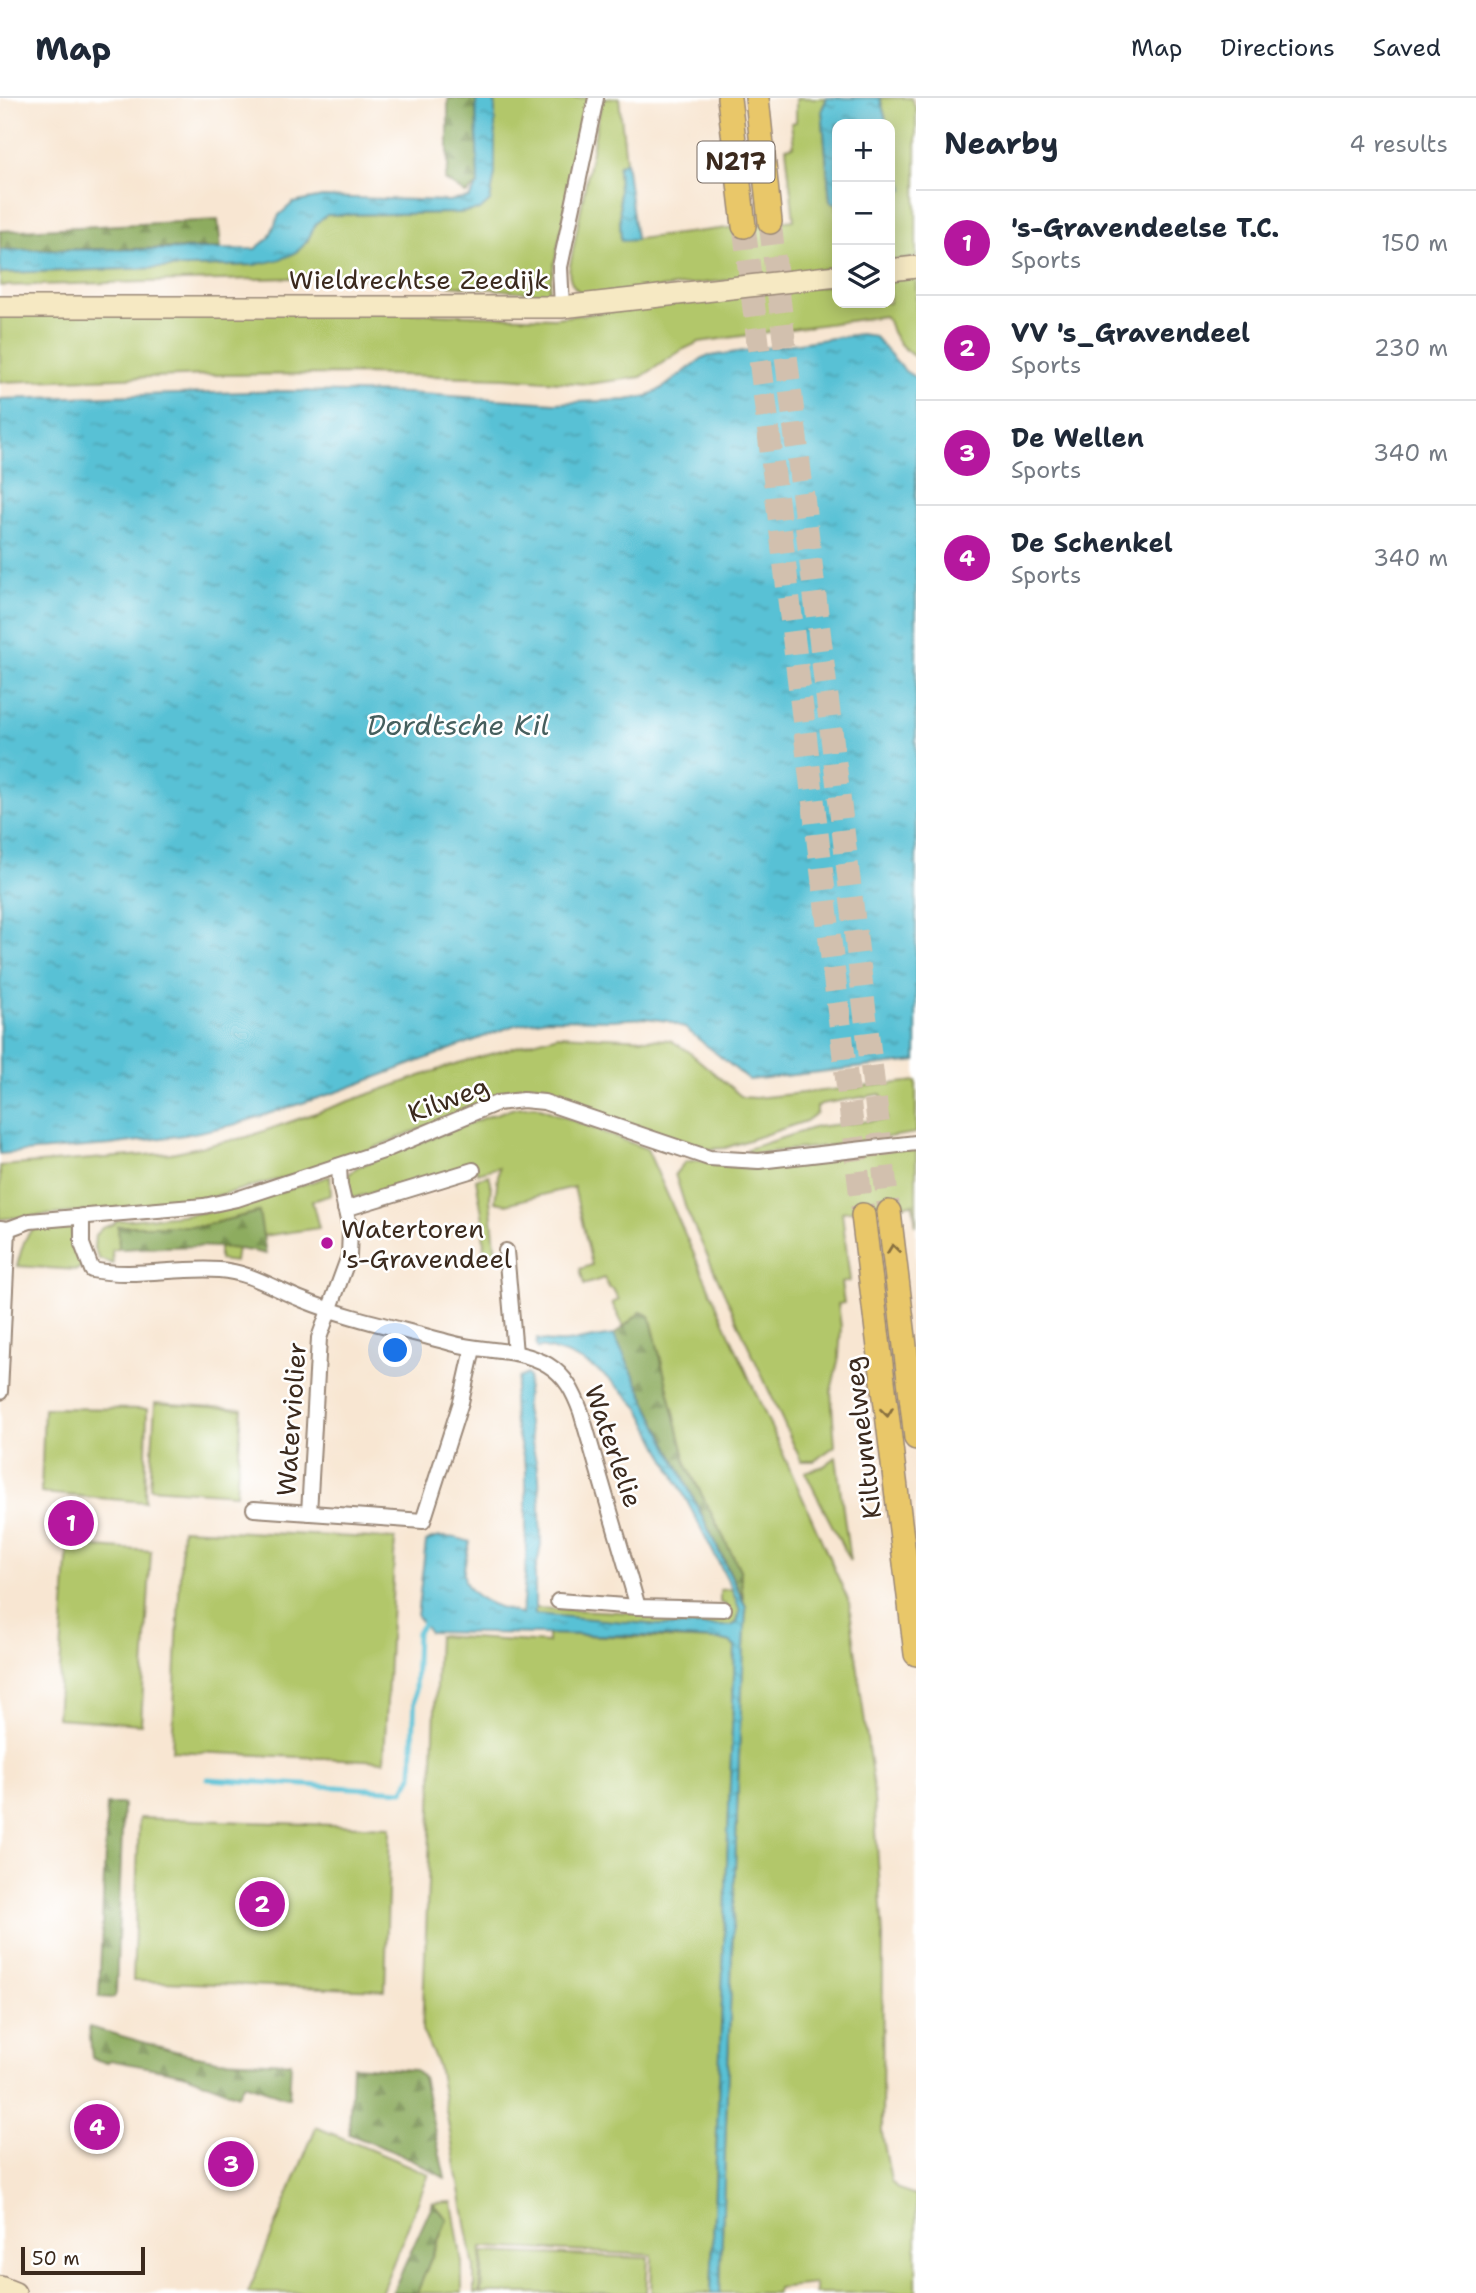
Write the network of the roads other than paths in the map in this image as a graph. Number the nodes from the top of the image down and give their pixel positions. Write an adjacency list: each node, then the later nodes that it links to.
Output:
1 (596, 98): 10 (street)
2 (729, 98): 5 (main road, N217)
3 (757, 98): 4 (main road, N217)
4 (770, 222)
5 (744, 226)
6 (916, 267): 7 (street)
7 (895, 269)
8 (832, 277): 10 (street, Wieldrechtse Zeedijk)
9 (0, 307): 10 (street, Wieldrechtse Zeedijk)
10 (562, 307)
11 (916, 1143): 12 (street, Kilweg)
12 (339, 1166): 14 (street, Waterviolier); 17 (street, Kilweg)
13 (473, 1170): 14 (street)
14 (345, 1209): 20 (street, Waterviolier)
15 (889, 1212): 24 (main road, Kiltunnelweg, one-way to 15)
16 (863, 1215): 30 (main road, Kiltunnelweg, one-way to 30)
17 (82, 1216): 18 (street, Kilweg); 20 (street)
18 (4, 1229): 23 (street)
19 (506, 1251): 22 (street)
20 (329, 1308): 21 (street, Waterlelie); 26 (street, Waterviolier)
21 (473, 1349): 22 (street, Waterlelie); 26 (street, Waterviolier)
22 (515, 1353): 28 (street, Waterlelie)
23 (0, 1392)
24 (916, 1438)
25 (254, 1509): 26 (street, Waterviolier)
26 (309, 1513)
27 (558, 1601): 28 (street)
28 (638, 1607): 29 (street)
29 (724, 1609)
30 (916, 1654)
31 (0, 2287): 32 (street)
32 (15, 2293)

